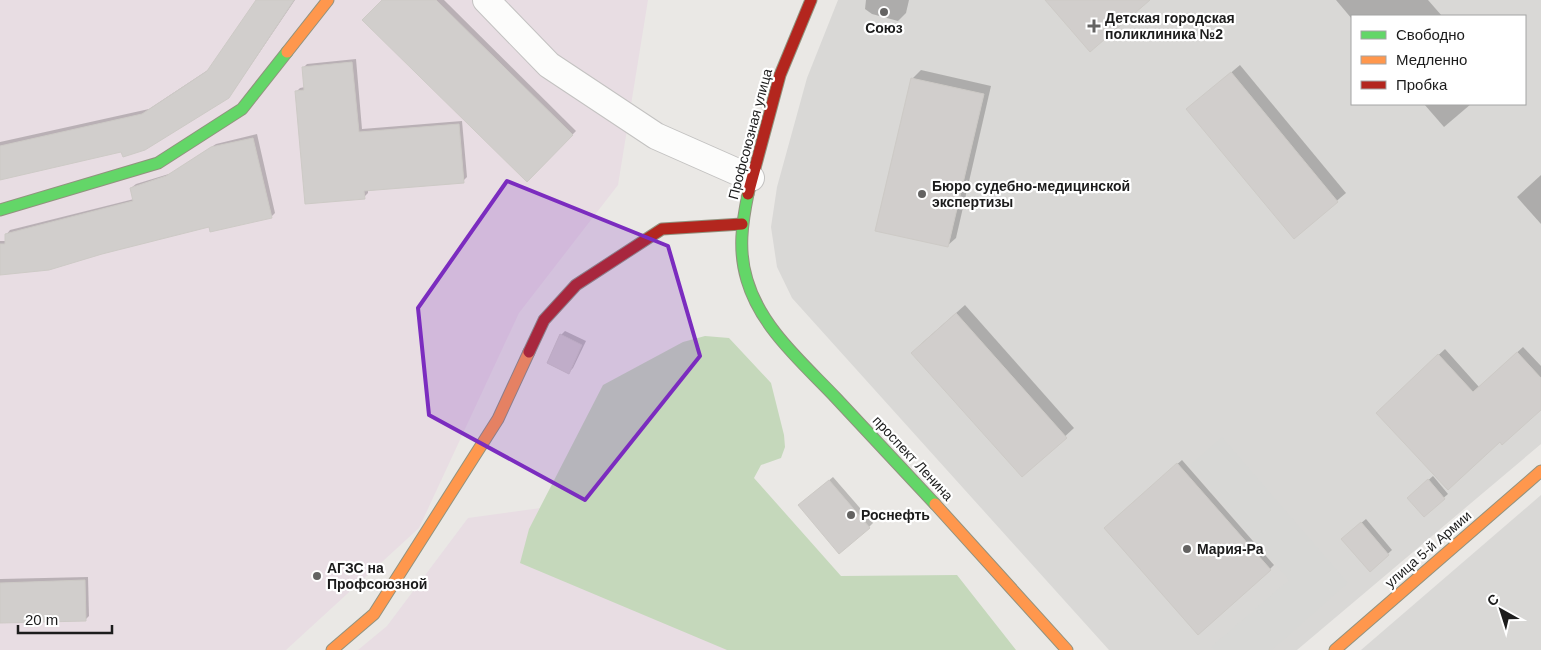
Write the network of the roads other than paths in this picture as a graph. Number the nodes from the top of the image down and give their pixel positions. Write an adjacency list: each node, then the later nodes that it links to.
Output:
1 (328, 0): 5 (main road)
2 (486, 0): 4 (street)
3 (811, 0): 4 (main road, Профсоюзная улица)
4 (751, 178): 6 (main road, Профсоюзная улица)
5 (0, 210)
6 (742, 224): 7 (main road, Профсоюзная улица); 9 (main road)
7 (747, 280): 10 (main road, проспект Ленина)
8 (1541, 471): 11 (main road, улица 5-й Армии)
9 (332, 650)
10 (1067, 650)
11 (1335, 650)

